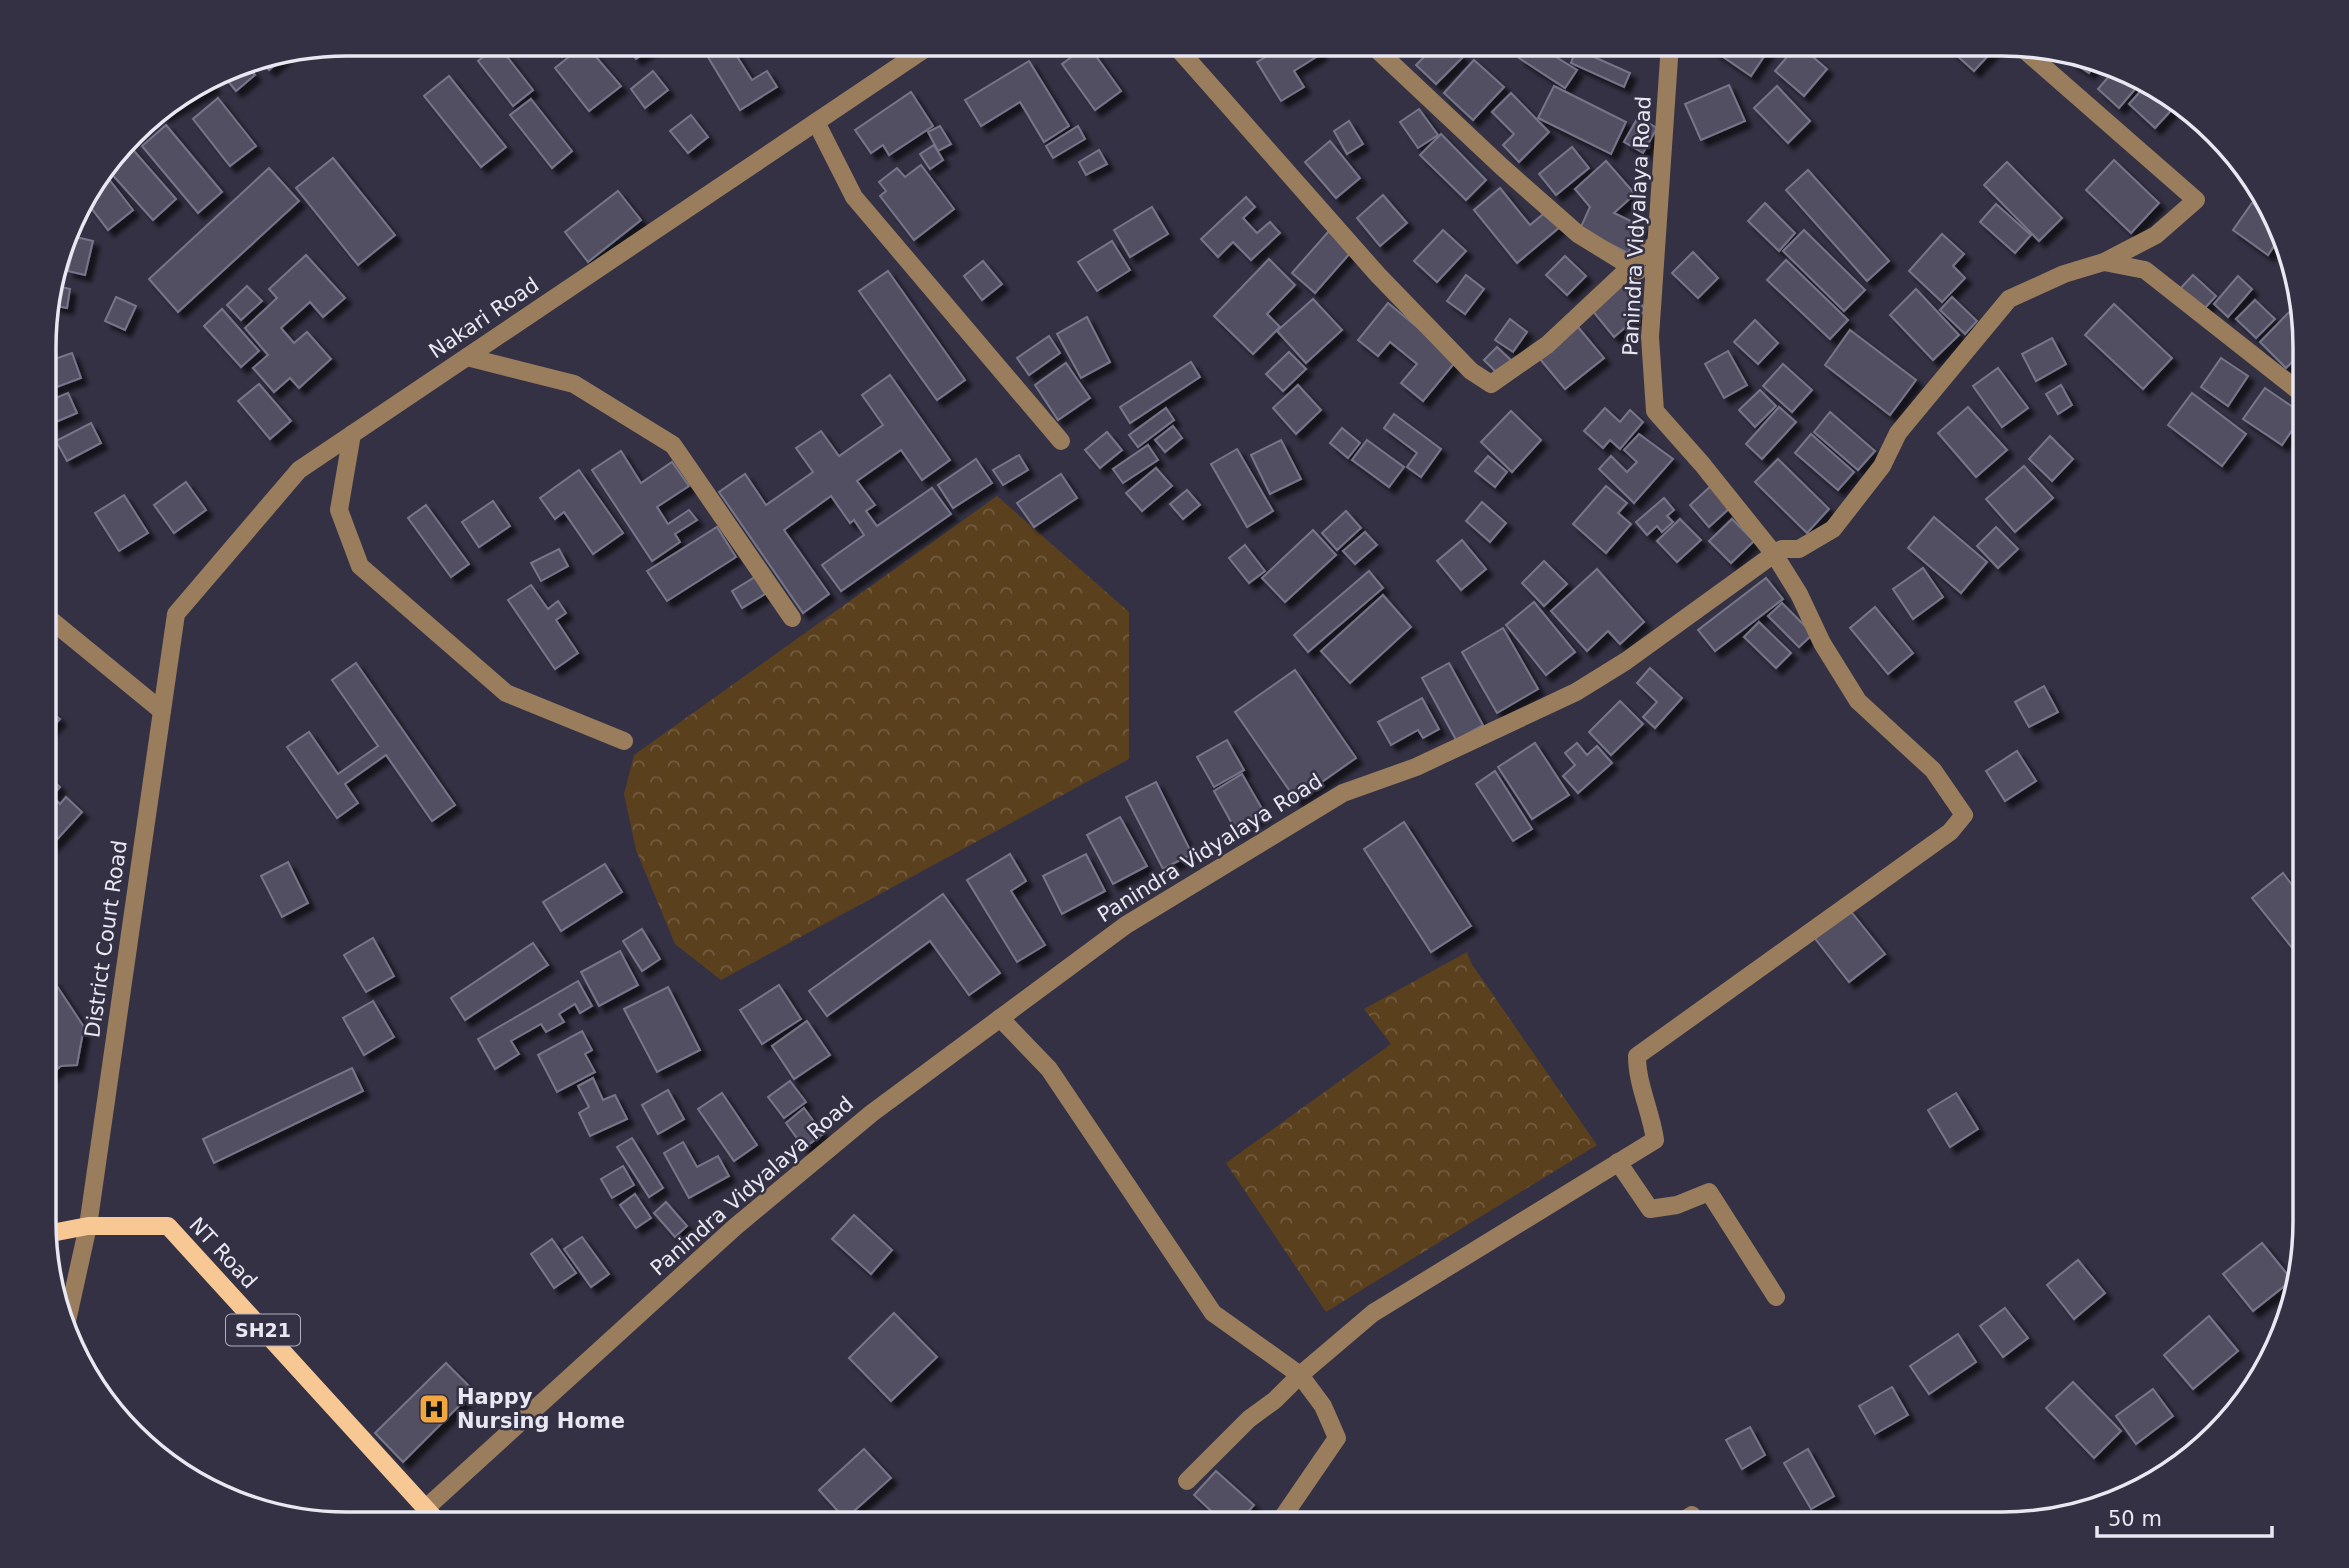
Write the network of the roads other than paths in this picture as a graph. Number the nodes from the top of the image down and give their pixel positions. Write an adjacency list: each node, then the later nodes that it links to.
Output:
1 (914, 56): 6 (street, Nakari Road)
2 (1185, 56): 9 (street)
3 (1384, 56): 9 (street)
4 (1669, 56): 7 (street, Panindra Vidyalaya Road)
5 (2033, 58): 8 (street)
6 (816, 122): 11 (street, Nakari Road); 14 (street)
7 (1656, 243): 9 (street); 10 (street, Panindra Vidyalaya Road)
8 (2104, 262): 12 (street); 15 (street)
9 (1630, 268): 10 (street)
10 (1654, 278): 15 (street, Panindra Vidyalaya Road)
11 (467, 357): 13 (street, Nakari Road); 16 (street)
12 (2293, 387)
13 (352, 434): 18 (street, Nakari Road); 19 (street)
14 (1061, 441)
15 (1774, 554): 20 (street, Panindra Vidyalaya Road); 21 (street)
16 (792, 618)
17 (56, 624): 18 (street)
18 (162, 711): 22 (street, District Court Road)
19 (624, 741)
20 (1000, 1018): 26 (street); 28 (street, Panindra Vidyalaya Road)
21 (1618, 1162): 24 (street); 26 (street)
22 (88, 1226): 23 (main road, NT Road / SH21); 25 (street, District Court Road); 28 (main road, NT Road / SH21)
23 (57, 1232)
24 (1776, 1297)
25 (70, 1309)
26 (1300, 1375): 27 (street); 30 (street)
27 (1187, 1481)
28 (426, 1508): 29 (main road, NT Road / SH21)
29 (429, 1512)
30 (1286, 1512)

